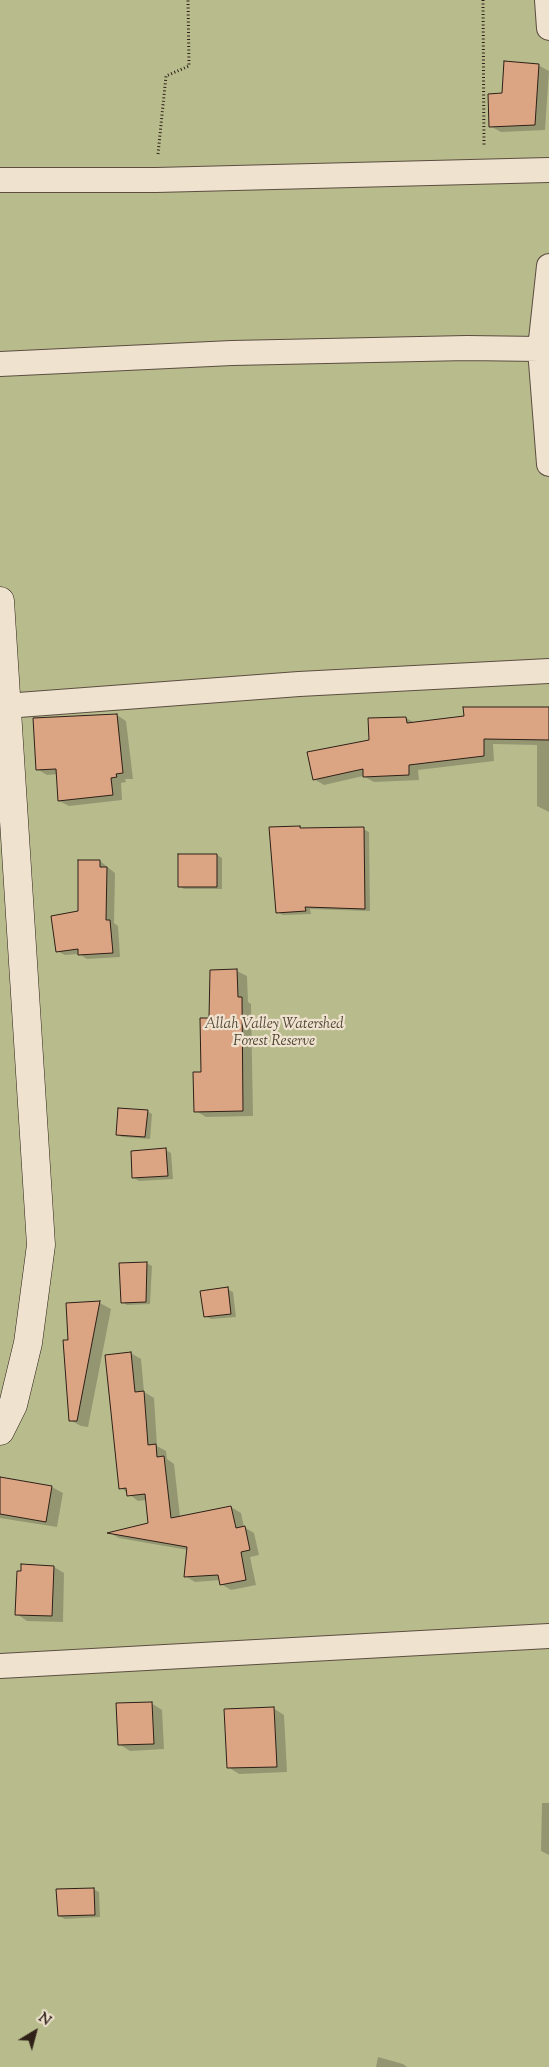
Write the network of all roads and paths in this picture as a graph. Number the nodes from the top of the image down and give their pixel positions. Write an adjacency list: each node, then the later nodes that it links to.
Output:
1 (188, 0): 8 (path)
2 (483, 0): 6 (path)
3 (547, 0): 4 (street)
4 (549, 28)
5 (549, 170): 6 (street)
6 (484, 172): 8 (street)
7 (0, 180): 8 (street)
8 (156, 180)
9 (549, 266): 10 (street)
10 (540, 350): 11 (street); 12 (street)
11 (0, 364)
12 (549, 464)
13 (0, 601): 15 (street)
14 (549, 671): 15 (street)
15 (5, 706): 16 (street)
16 (0, 1431)
17 (549, 1636): 18 (street)
18 (0, 1666)

